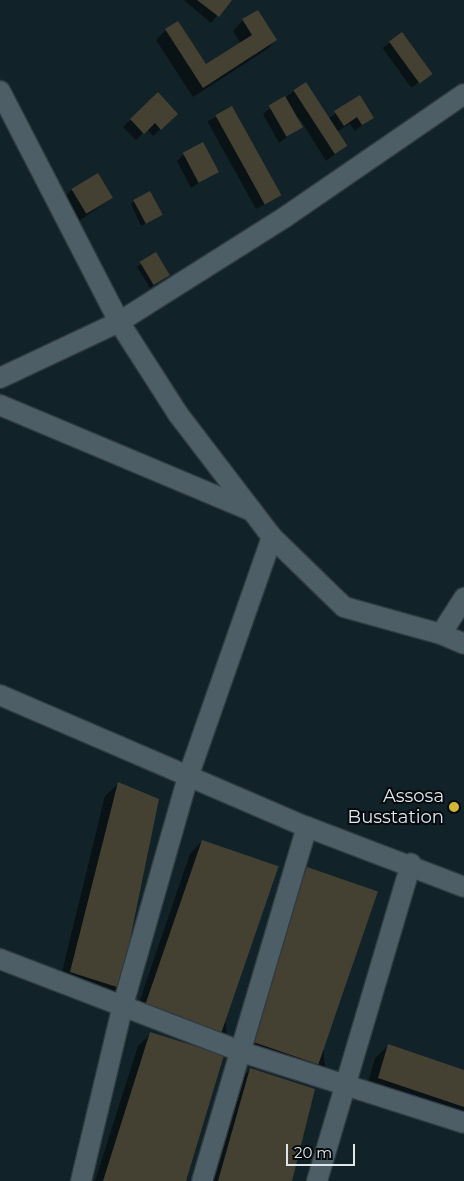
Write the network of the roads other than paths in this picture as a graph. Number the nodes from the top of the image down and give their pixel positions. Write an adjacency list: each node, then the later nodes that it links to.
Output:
1 (0, 90): 3 (street)
2 (464, 94): 3 (street)
3 (119, 322): 4 (street); 6 (street)
4 (0, 378)
5 (0, 405): 6 (street)
6 (253, 511): 7 (street)
7 (272, 537): 9 (street); 12 (street)
8 (464, 598): 9 (street)
9 (441, 634): 10 (street)
10 (464, 644)
11 (0, 695): 12 (street)
12 (188, 777): 13 (street); 17 (street)
13 (307, 827): 14 (street); 18 (street)
14 (411, 864): 15 (street); 19 (street)
15 (464, 887)
16 (0, 959): 17 (street)
17 (123, 1005): 18 (street); 21 (street)
18 (242, 1052): 19 (street); 22 (street)
19 (344, 1086): 20 (street); 23 (street)
20 (464, 1123)
21 (81, 1181)
22 (202, 1181)
23 (317, 1181)

